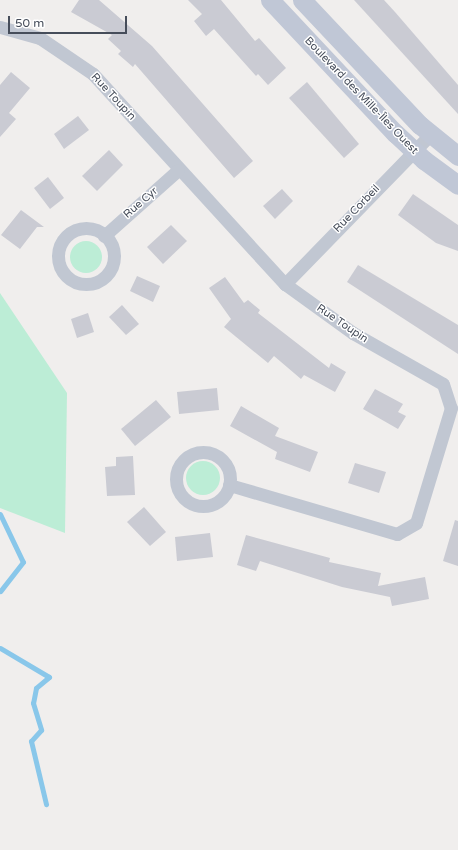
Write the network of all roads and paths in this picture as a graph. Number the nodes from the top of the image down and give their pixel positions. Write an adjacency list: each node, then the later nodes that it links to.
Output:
1 (270, 0): 5 (street, Boulevard des Mille-Îles Ouest)
2 (302, 0): 4 (street, Boulevard des Mille-Îles Ouest)
3 (0, 27): 7 (street, Rue Toupin)
4 (430, 134): 5 (street, Rue Corbeil); 6 (street, Boulevard des Mille-Îles Ouest)
5 (414, 151): 8 (street, Boulevard des Mille-Îles Ouest); 10 (street, Rue Corbeil)
6 (458, 156)
7 (178, 170): 9 (street, Rue Cyr); 10 (street, Rue Toupin)
8 (458, 185)
9 (104, 236): 9 (street)
10 (285, 284): 11 (street, Rue Toupin)
11 (229, 485): 11 (street)

